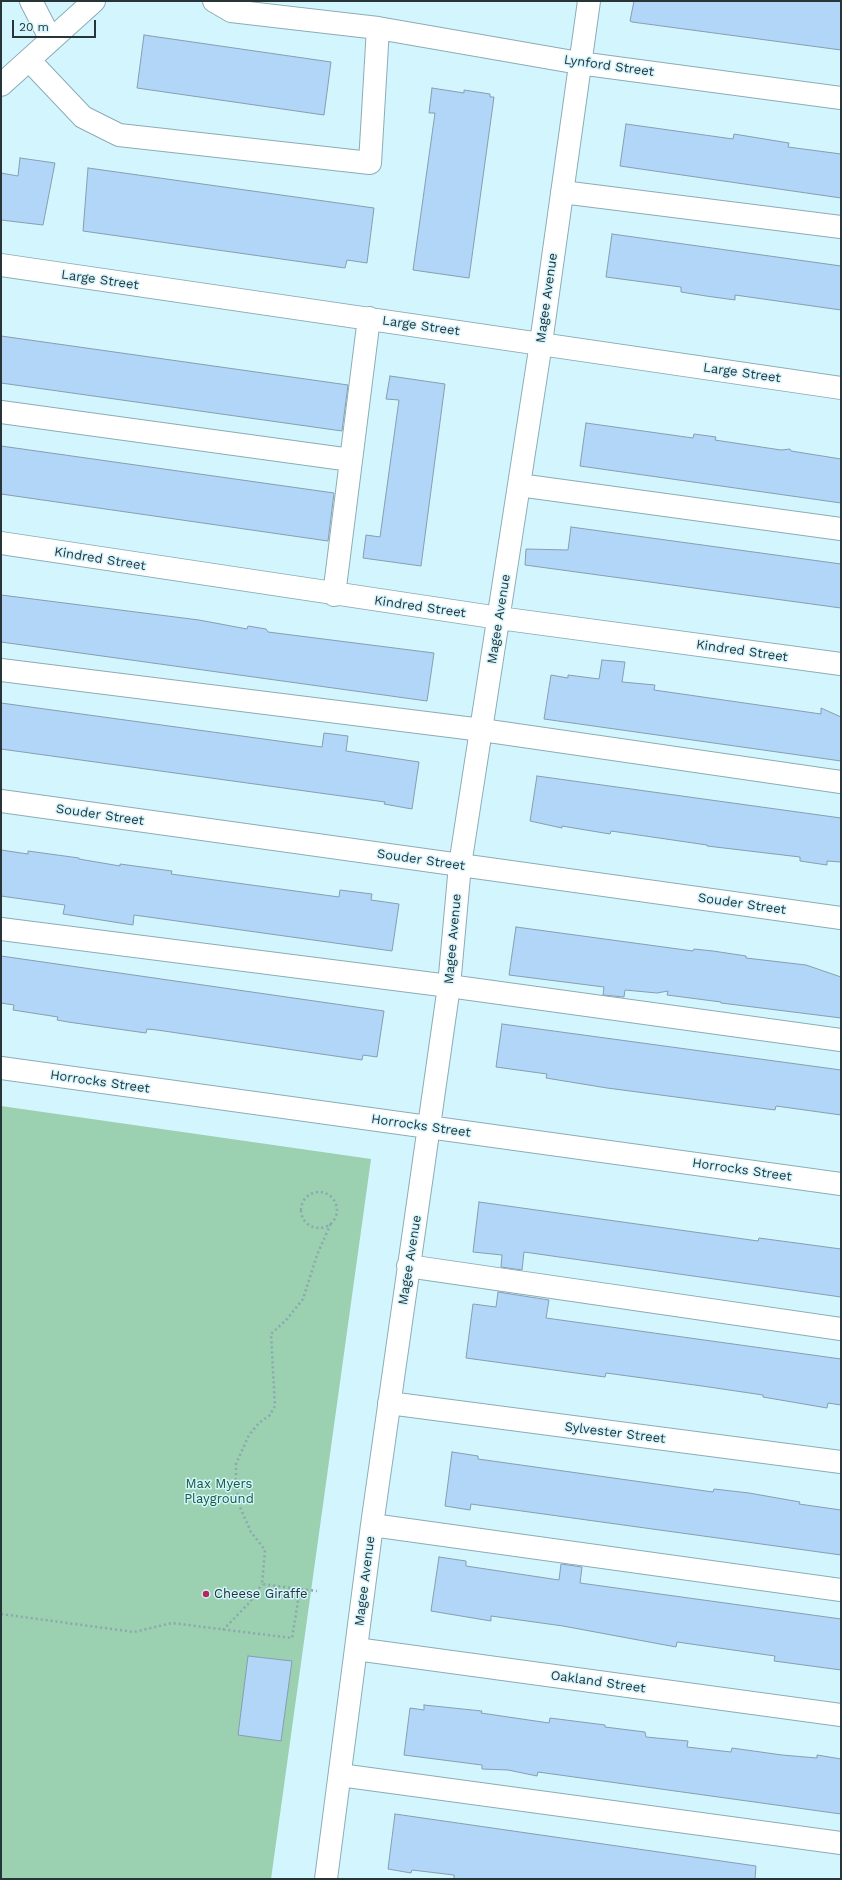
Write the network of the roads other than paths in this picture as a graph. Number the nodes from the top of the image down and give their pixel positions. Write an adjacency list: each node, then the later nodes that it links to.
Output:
1 (31, 1): 6 (street)
2 (94, 1): 6 (street)
3 (214, 1): 5 (street, Lynford Street)
4 (588, 1): 8 (street, Magee Avenue)
5 (378, 28): 7 (street); 8 (street, Lynford Street)
6 (51, 40): 7 (street)
7 (29, 60): 9 (street)
8 (579, 63): 10 (street, Lynford Street); 11 (street, Magee Avenue)
9 (1, 85)
10 (841, 98)
11 (562, 192): 12 (street); 15 (street, Magee Avenue)
12 (841, 227)
13 (1, 266): 14 (street, Large Street)
14 (369, 318): 15 (street, Large Street); 18 (street)
15 (541, 343): 16 (street, Large Street); 19 (street, Magee Avenue)
16 (841, 388)
17 (1, 412): 18 (street)
18 (351, 460): 22 (street)
19 (519, 485): 20 (street); 23 (street, Magee Avenue)
20 (841, 529)
21 (1, 543): 22 (street, Kindred Street)
22 (334, 595): 23 (street, Kindred Street)
23 (499, 618): 24 (street, Kindred Street); 26 (street, Magee Avenue)
24 (841, 664)
25 (1, 670): 26 (street)
26 (482, 730): 27 (street); 29 (street, Magee Avenue)
27 (841, 782)
28 (1, 801): 29 (street, Souder Street)
29 (460, 865): 30 (street, Souder Street); 32 (street, Magee Avenue)
30 (841, 918)
31 (1, 929): 32 (street)
32 (449, 986): 33 (street); 35 (street, Magee Avenue)
33 (841, 1040)
34 (1, 1068): 35 (street, Horrocks Street)
35 (430, 1127): 36 (street, Horrocks Street); 37 (street, Magee Avenue)
36 (841, 1184)
37 (408, 1266): 38 (street); 39 (street, Magee Avenue)
38 (841, 1329)
39 (389, 1403): 40 (street, Sylvester Street); 41 (street, Magee Avenue)
40 (841, 1462)
41 (372, 1525): 42 (street); 43 (street, Magee Avenue)
42 (841, 1590)
43 (356, 1649): 44 (street, Oakland Street); 45 (street, Magee Avenue)
44 (841, 1715)
45 (340, 1775): 46 (street); 47 (street, Magee Avenue)
46 (841, 1843)
47 (326, 1879)

